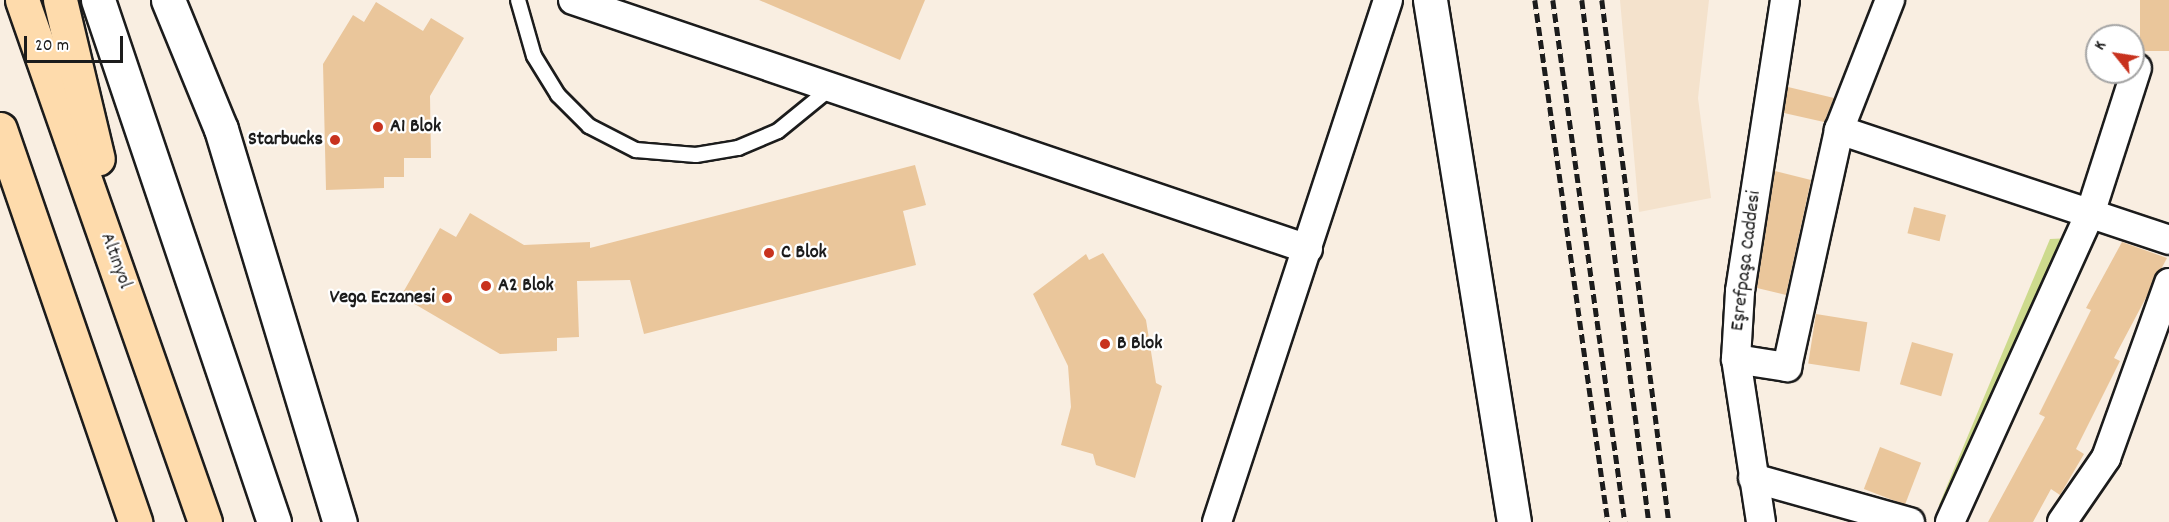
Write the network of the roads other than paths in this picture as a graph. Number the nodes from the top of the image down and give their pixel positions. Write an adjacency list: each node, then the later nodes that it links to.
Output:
1 (22, 0): 21 (highway, Altınyol)
2 (60, 0): 21 (highway)
3 (98, 0): 27 (main road)
4 (168, 0): 28 (main road)
5 (518, 0): 12 (lane)
6 (573, 0): 12 (street)
7 (1388, 0): 19 (street)
8 (1430, 0): 30 (main road)
9 (1785, 0): 22 (street, Eşrefpaşa Caddesi)
10 (1890, 0): 14 (street)
11 (2132, 84): 16 (street)
12 (832, 87): 19 (street)
13 (0, 129): 18 (highway)
14 (1839, 130): 16 (street); 22 (street)
15 (0, 190): 18 (highway)
16 (2091, 211): 17 (street); 24 (street)
17 (2169, 240)
18 (37, 244): 25 (highway)
19 (1308, 249): 29 (street)
20 (2169, 283): 33 (street)
21 (139, 330): 26 (highway, Altınyol)
22 (1736, 358): 23 (street, Eşrefpaşa Caddesi)
23 (1753, 478): 31 (street, Eşrefpaşa Caddesi); 32 (street)
24 (1953, 521)
25 (135, 522)
26 (205, 522)
27 (274, 522)
28 (340, 522)
29 (1217, 522)
30 (1514, 522)
31 (1761, 522)
32 (1910, 522)
33 (2062, 522)

